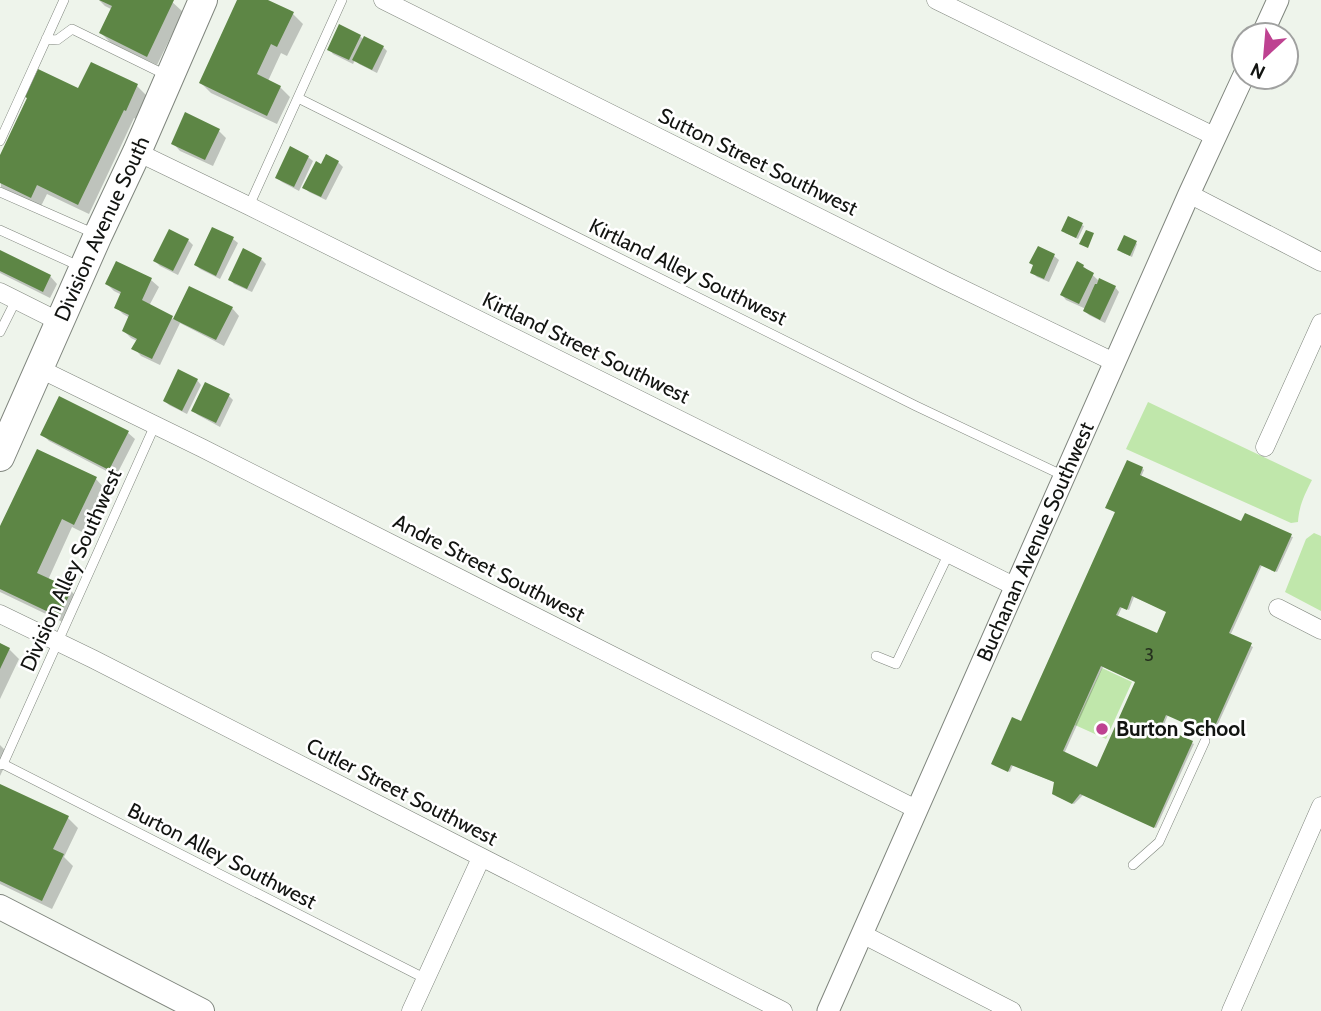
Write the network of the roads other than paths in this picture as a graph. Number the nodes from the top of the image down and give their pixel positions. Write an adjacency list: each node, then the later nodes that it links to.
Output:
1 (64, 0): 8 (lane)
2 (204, 0): 9 (main road, Division Avenue South)
3 (342, 0): 11 (lane)
4 (383, 0): 26 (street, Sutton Street Southwest)
5 (936, 0): 12 (street)
6 (1278, 0): 7 (street)
7 (1268, 21)
8 (46, 39): 9 (lane); 13 (lane)
9 (169, 77): 14 (main road, Division Avenue South)
10 (1237, 91): 12 (street, Buchanan Avenue Southwest)
11 (298, 98): 17 (lane); 31 (lane, Kirtland Alley Southwest)
12 (1216, 137): 16 (street, Buchanan Avenue Southwest)
13 (0, 141)
14 (137, 152): 17 (street, Kirtland Street Southwest); 19 (main road, Division Avenue South)
15 (0, 192): 19 (lane)
16 (1189, 194): 20 (street); 26 (street, Buchanan Avenue Southwest)
17 (249, 206): 32 (street, Kirtland Street Southwest)
18 (0, 230): 21 (lane)
19 (98, 235): 21 (main road, Division Avenue South)
20 (1321, 262)
21 (84, 268): 23 (main road, Division Avenue South)
22 (8, 296): 23 (street); 25 (lane)
23 (60, 321): 27 (main road, Division Avenue South)
24 (1321, 323): 30 (street)
25 (0, 332)
26 (1114, 362): 31 (street, Buchanan Avenue Southwest)
27 (40, 369): 28 (street, Andre Street Southwest); 29 (main road, Division Avenue South)
28 (155, 425): 37 (lane, Division Alley Southwest); 42 (street, Andre Street Southwest)
29 (3, 442)
30 (1265, 447)
31 (1064, 476): 33 (street, Buchanan Avenue Southwest)
32 (949, 553): 33 (street, Kirtland Street Southwest); 38 (lane)
33 (1014, 586): 42 (street, Buchanan Avenue Southwest)
34 (1278, 608): 36 (street)
35 (0, 614): 37 (street, Cutler Street Southwest)
36 (1321, 630)
37 (58, 642): 40 (lane, Division Alley Southwest); 43 (street, Cutler Street Southwest)
38 (876, 656)
39 (1205, 741): 44 (lane)
40 (1, 764): 47 (lane, Burton Alley Southwest)
41 (1321, 806): 53 (street)
42 (916, 809): 46 (street, Buchanan Avenue Southwest)
43 (481, 858): 47 (street); 50 (street, Cutler Street Southwest)
44 (1133, 865)
45 (0, 907): 48 (main road)
46 (862, 934): 51 (street, Buchanan Avenue Southwest); 52 (street)
47 (426, 979): 49 (street)
48 (202, 1011)
49 (411, 1011)
50 (783, 1011)
51 (828, 1011)
52 (1012, 1011)
53 (1231, 1011)

